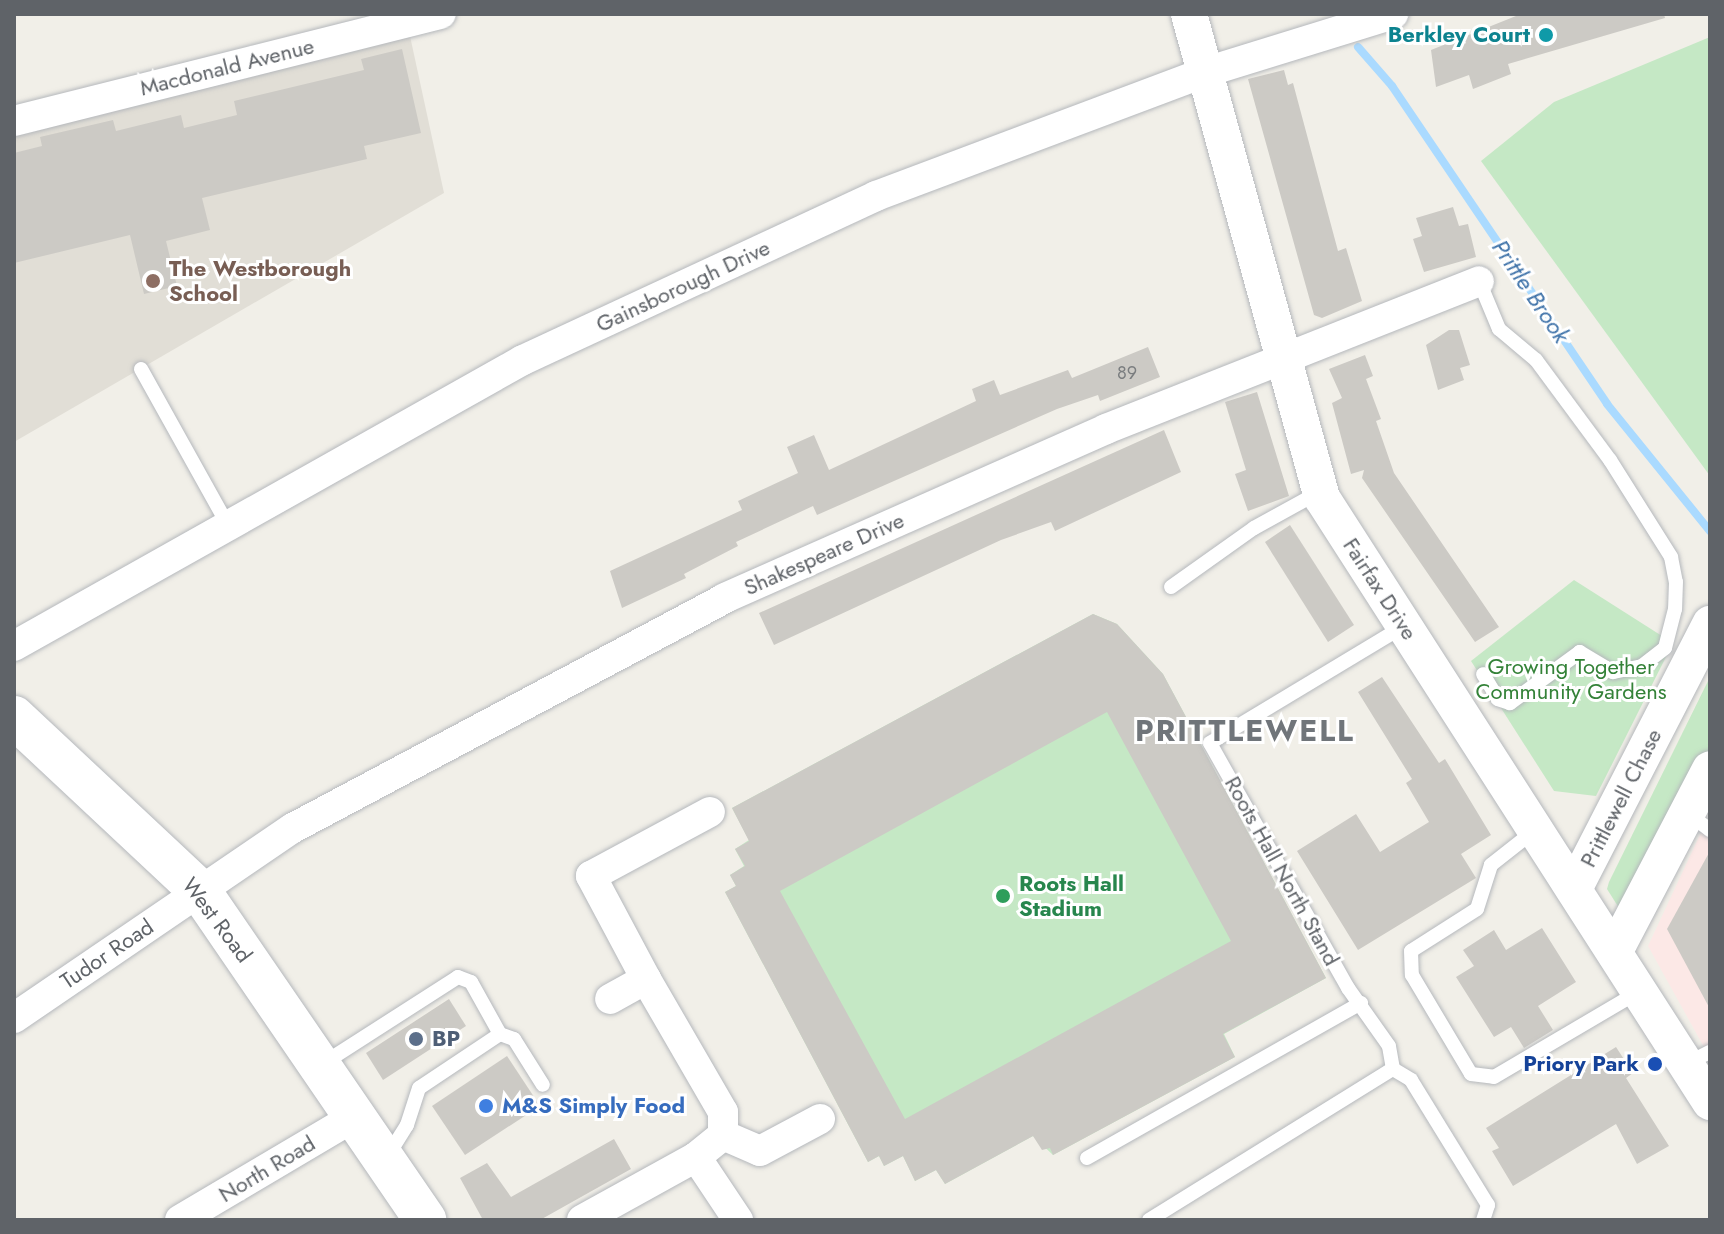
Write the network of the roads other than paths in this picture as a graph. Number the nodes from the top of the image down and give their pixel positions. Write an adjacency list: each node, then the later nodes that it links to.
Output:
1 (441, 14): 5 (street, Macdonald Avenue)
2 (1189, 14): 4 (street, Fairfax Drive)
3 (1393, 14): 4 (street, Gainsborough Drive)
4 (1206, 72): 7 (street, Fairfax Drive); 10 (street, Gainsborough Drive)
5 (14, 121)
6 (1479, 281): 7 (street, Shakespeare Drive); 15 (lane)
7 (1284, 356): 9 (street, Fairfax Drive); 23 (street, Shakespeare Drive)
8 (141, 369): 10 (lane)
9 (1321, 491): 11 (lane); 13 (street, Fairfax Drive)
10 (226, 522): 14 (street, Gainsborough Drive)
11 (1171, 587)
12 (1710, 624): 21 (street, Prittlewell Chase)
13 (1403, 626): 20 (street, Fairfax Drive); 28 (lane, Roots Hall North Stand)
14 (14, 646)
15 (1483, 674)
16 (14, 717): 23 (main road, West Road)
17 (1710, 769): 19 (street)
18 (710, 812): 25 (street)
19 (1699, 822): 24 (street)
20 (1541, 834): 21 (street); 22 (street, Fairfax Drive); 26 (lane)
21 (1600, 839): 22 (street, Prittlewell Chase)
22 (1575, 887): 24 (street, Fairfax Drive)
23 (200, 891): 29 (street, Tudor Road); 32 (main road, West Road)
24 (1615, 951): 26 (street, Fairfax Drive)
25 (646, 979): 27 (street); 38 (street)
26 (1640, 991): 31 (street, Fairfax Drive)
27 (610, 999)
28 (1361, 1003): 33 (lane, Roots Hall North Stand); 40 (lane)
29 (14, 1018)
30 (500, 1034): 32 (lane); 34 (lane); 41 (lane)
31 (1698, 1058): 35 (street, Fairfax Drive)
32 (320, 1066): 36 (main road, West Road)
33 (1393, 1069): 46 (lane); 47 (lane)
34 (543, 1085)
35 (1710, 1102)
36 (354, 1117): 41 (main road, West Road); 42 (street, North Road)
37 (820, 1119): 38 (street)
38 (723, 1135): 39 (street)
39 (696, 1157): 44 (street); 45 (street)
40 (1087, 1158)
41 (385, 1161): 43 (main road, West Road)
42 (197, 1216)
43 (425, 1220)
44 (582, 1220)
45 (738, 1220)
46 (1149, 1220)
47 (1483, 1220)

